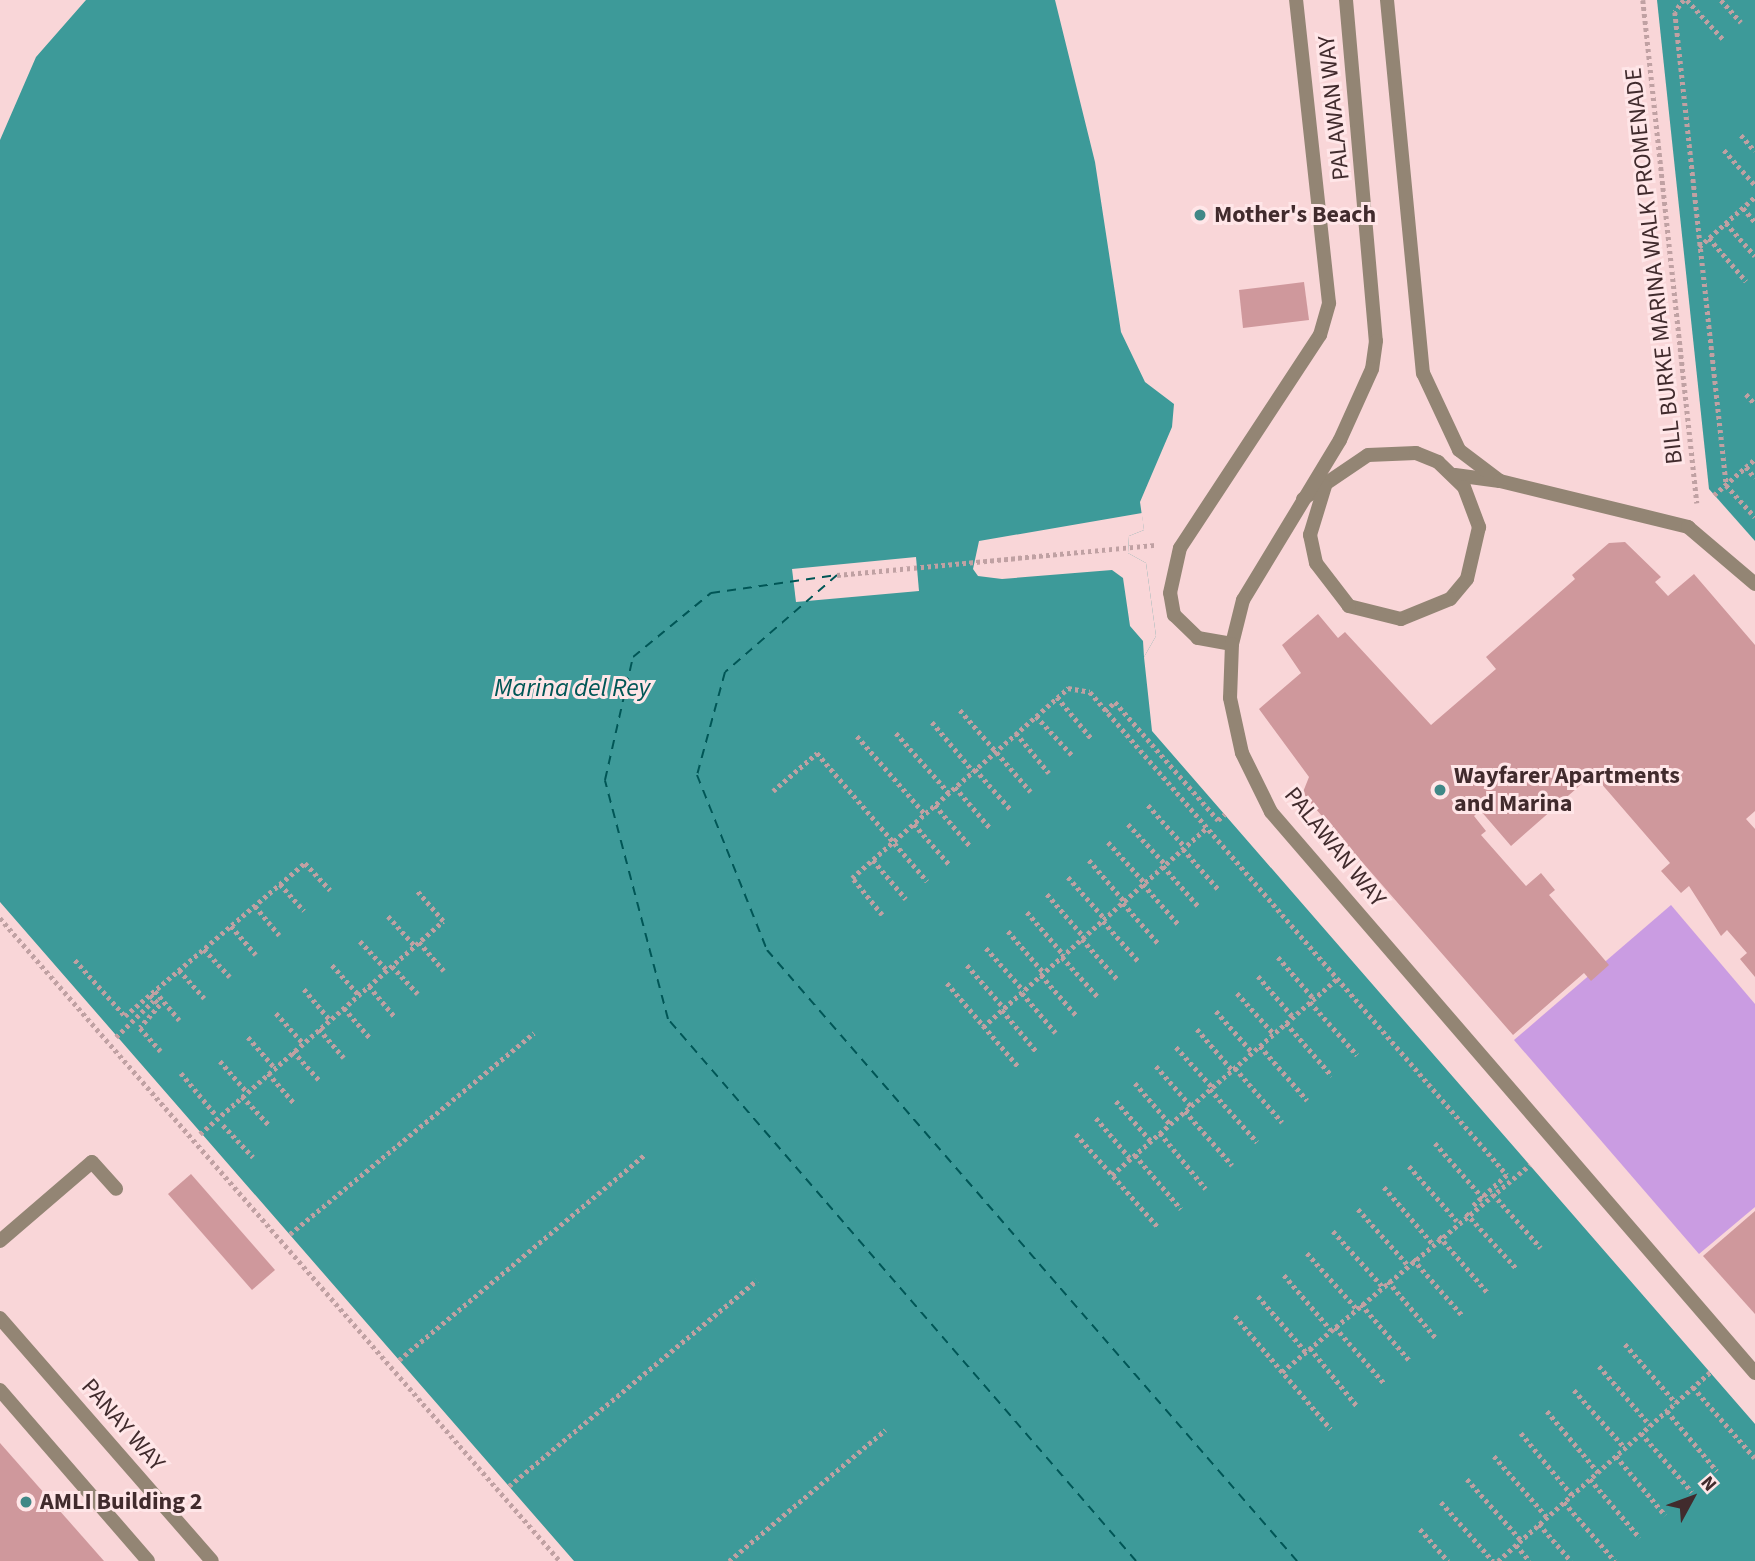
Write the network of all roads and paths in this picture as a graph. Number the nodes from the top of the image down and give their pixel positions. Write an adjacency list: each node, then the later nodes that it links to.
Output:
1 (1296, 0): 34 (street)
2 (1346, 0): 31 (street, PALAWAN WAY)
3 (1387, 0): 27 (street)
4 (1643, 0): 33 (path, BILL BURKE MARINA WALK PROMENADE)
5 (1685, 0): 8 (path); 18 (path)
6 (1721, 0): 7 (path)
7 (1741, 22)
8 (1723, 39)
9 (1741, 135): 11 (path)
10 (1724, 150): 12 (path)
11 (1755, 151)
12 (1755, 186)
13 (1755, 197): 14 (path)
14 (1743, 208): 15 (path); 16 (path)
15 (1755, 222)
16 (1726, 223): 17 (path); 19 (path)
17 (1709, 238): 18 (path); 20 (path)
18 (1699, 247): 28 (path)
19 (1755, 256)
20 (1746, 281)
21 (1746, 394): 22 (path)
22 (1755, 404)
23 (1755, 459): 24 (path)
24 (1746, 467): 26 (path); 28 (path)
25 (1455, 475): 27 (street); 29 (street); 29 (street)
26 (1755, 478)
27 (1500, 481): 33 (street)
28 (1726, 485): 30 (path); 32 (path)
29 (1325, 486): 31 (street)
30 (1714, 495)
31 (1300, 501): 37 (street, PALAWAN WAY)
32 (1755, 517)
33 (1688, 527): 36 (street)
34 (1180, 548): 35 (path); 37 (street)
35 (837, 575)
36 (1755, 584)
37 (1232, 644): 233 (street, PALAWAN WAY)
38 (1057, 697): 40 (path); 41 (path); 46 (path)
39 (960, 710): 47 (path)
40 (1105, 711): 59 (path); 63 (path)
41 (1036, 716): 44 (path); 48 (path)
42 (932, 722): 49 (path)
43 (896, 733): 54 (path)
44 (1016, 733): 47 (path); 50 (path)
45 (857, 736): 58 (path)
46 (1091, 738)
47 (996, 751): 49 (path); 53 (path)
48 (1072, 755)
49 (974, 770): 51 (path); 57 (path)
50 (1049, 773)
51 (955, 787): 54 (path); 62 (path)
52 (773, 791): 64 (path)
53 (1031, 792)
54 (949, 793): 55 (path)
55 (935, 805): 58 (path); 66 (path)
56 (1148, 805): 67 (path)
57 (1011, 810)
58 (925, 814): 60 (path)
59 (1224, 814)
60 (914, 824): 64 (path); 70 (path)
61 (1128, 824): 71 (path)
62 (990, 828)
63 (1206, 828): 67 (path); 114 (path)
64 (893, 842): 68 (path); 73 (path)
65 (1108, 842): 75 (path)
66 (970, 846)
67 (1184, 848): 71 (path); 77 (path)
68 (873, 860): 80 (path); 86 (path)
69 (1089, 860): 81 (path)
70 (949, 864)
71 (1164, 865): 75 (path); 83 (path)
72 (1068, 877): 89 (path)
73 (927, 881)
74 (280, 884): 76 (path); 82 (path); 84 (path)
75 (1144, 884): 81 (path); 90 (path)
76 (330, 890)
77 (1219, 890)
78 (417, 891): 97 (path)
79 (1047, 894): 94 (path)
80 (906, 899)
81 (1124, 902): 89 (path); 96 (path)
82 (255, 906): 91 (path); 93 (path)
83 (1199, 907)
84 (304, 911)
85 (1027, 912): 101 (path)
86 (882, 915)
87 (388, 916): 97 (path)
88 (0, 918): 269 (path)
89 (1104, 920): 94 (path); 104 (path)
90 (1180, 925)
91 (231, 926): 98 (path); 100 (path)
92 (1008, 931): 111 (path)
93 (279, 935)
94 (1083, 938): 101 (path); 115 (path)
95 (360, 941): 109 (path)
96 (1158, 943)
97 (417, 944): 107 (path); 110 (path)
98 (204, 948): 108 (path); 113 (path)
99 (986, 948): 119 (path)
100 (256, 956)
101 (1063, 956): 111 (path); 124 (path)
102 (1278, 957): 126 (path)
103 (75, 960): 120 (path)
104 (1139, 962)
105 (332, 965): 122 (path)
106 (967, 965): 129 (path)
107 (392, 966): 109 (path); 123 (path)
108 (179, 970): 120 (path); 125 (path)
109 (387, 970): 117 (path)
110 (444, 971)
111 (1042, 974): 119 (path); 132 (path)
112 (1258, 976): 134 (path)
113 (230, 977)
114 (1337, 979): 126 (path); 196 (path)
115 (1118, 980)
116 (947, 983): 138 (path)
117 (369, 986): 122 (path); 133 (path)
118 (304, 989): 136 (path)
119 (1023, 991): 129 (path); 142 (path)
120 (152, 993): 135 (path); 150 (path)
121 (1237, 993): 143 (path)
122 (359, 995): 128 (path)
123 (418, 995)
124 (1098, 997)
125 (204, 998)
126 (1312, 1000): 134 (path); 154 (path)
127 (153, 1001): 144 (path)
128 (344, 1008): 136 (path); 146 (path)
129 (1003, 1009): 138 (path); 152 (path)
130 (1216, 1011): 153 (path)
131 (276, 1013): 147 (path)
132 (1076, 1015)
133 (394, 1016)
134 (1293, 1017): 137 (path)
135 (179, 1020)
136 (330, 1020): 140 (path)
137 (1286, 1023): 143 (path); 163 (path)
138 (983, 1027): 157 (path)
139 (1197, 1029): 160 (path)
140 (319, 1030): 147 (path); 155 (path)
141 (534, 1033): 204 (path)
142 (1056, 1033)
143 (1274, 1034): 148 (path)
144 (117, 1037)
145 (248, 1037): 159 (path)
146 (370, 1038)
147 (303, 1043): 151 (path)
148 (1260, 1046): 153 (path); 168 (path)
149 (1176, 1047): 166 (path)
150 (161, 1051)
151 (293, 1051): 159 (path); 164 (path)
152 (1036, 1051)
153 (1252, 1052): 160 (path)
154 (1357, 1055)
155 (344, 1058)
156 (220, 1060): 167 (path)
157 (1018, 1066)
158 (1156, 1066): 171 (path)
159 (274, 1068): 162 (path)
160 (1234, 1069): 166 (path); 175 (path)
161 (181, 1073): 173 (path)
162 (268, 1073): 167 (path); 170 (path)
163 (1332, 1076)
164 (320, 1081)
165 (1135, 1083): 176 (path)
166 (1211, 1088): 171 (path); 183 (path)
167 (244, 1094): 178 (path); 180 (path)
168 (1307, 1100)
169 (1116, 1101): 182 (path)
170 (294, 1103)
171 (1191, 1106): 172 (path)
172 (1185, 1111): 176 (path); 189 (path)
173 (215, 1114)
174 (1096, 1118): 186 (path)
175 (1282, 1122)
176 (1170, 1124): 179 (path)
177 (223, 1125): 187 (path)
178 (269, 1125)
179 (1160, 1133): 182 (path); 194 (path)
180 (200, 1134)
181 (1076, 1134): 191 (path)
182 (1151, 1141): 186 (path)
183 (1257, 1142)
184 (1435, 1143): 196 (path)
185 (644, 1155): 228 (path)
186 (1133, 1156): 191 (path); 198 (path)
187 (253, 1157)
188 (1530, 1165): 195 (path)
189 (1231, 1166)
190 (1409, 1166): 201 (path)
191 (1111, 1175): 202 (path)
192 (1384, 1188): 207 (path)
193 (116, 1189): 206 (street)
194 (1206, 1189)
195 (1493, 1194): 197 (path); 208 (path)
196 (1483, 1198): 197 (path)
197 (1474, 1206): 200 (path)
198 (1181, 1209)
199 (1359, 1209): 211 (path)
200 (1466, 1213): 201 (path); 212 (path)
201 (1457, 1221): 205 (path)
202 (1159, 1228)
203 (1333, 1231): 216 (path)
204 (290, 1234)
205 (1439, 1236): 207 (path); 217 (path)
206 (0, 1241)
207 (1432, 1243): 210 (path)
208 (1541, 1248)
209 (1307, 1252): 220 (path)
210 (1413, 1259): 211 (path); 221 (path)
211 (1407, 1264): 215 (path)
212 (1516, 1268)
213 (1284, 1275): 224 (path)
214 (757, 1280): 255 (path)
215 (1388, 1281): 216 (path); 225 (path)
216 (1381, 1286): 219 (path)
217 (1488, 1293)
218 (1258, 1296): 227 (path)
219 (1361, 1304): 220 (path); 229 (path)
220 (1356, 1308): 224 (path)
221 (1462, 1315)
222 (1234, 1316): 231 (path)
223 (0, 1318): 268 (street, PANAY WAY)
224 (1333, 1328): 227 (path); 234 (path)
225 (1436, 1338)
226 (1625, 1344): 238 (path)
227 (1308, 1350): 231 (path); 239 (path)
228 (399, 1360)
229 (1410, 1361)
230 (1599, 1366): 242 (path)
231 (1282, 1372): 243 (path)
232 (1710, 1372): 235 (path)
233 (1755, 1373)
234 (1384, 1383)
235 (1693, 1387): 238 (path); 250 (path)
236 (0, 1390): 267 (street)
237 (1574, 1390): 247 (path)
238 (1676, 1403): 240 (path)
239 (1357, 1406)
240 (1667, 1410): 242 (path); 251 (path)
241 (1547, 1411): 252 (path)
242 (1650, 1425): 246 (path)
243 (1331, 1429)
244 (885, 1430): 270 (path)
245 (1521, 1433): 257 (path)
246 (1642, 1433): 247 (path); 256 (path)
247 (1625, 1448): 249 (path)
248 (1494, 1456): 261 (path)
249 (1616, 1456): 252 (path); 260 (path)
250 (1755, 1458)
251 (1717, 1471)
252 (1598, 1472): 254 (path)
253 (1467, 1479): 265 (path)
254 (1590, 1479): 257 (path); 264 (path)
255 (509, 1486)
256 (1692, 1492)
257 (1572, 1495): 259 (path)
258 (1441, 1502): 272 (path)
259 (1564, 1502): 261 (path); 275 (path)
260 (1665, 1514)
261 (1547, 1517): 262 (path)
262 (1539, 1524): 265 (path); 274 (path)
263 (1420, 1529): 271 (path)
264 (1640, 1538)
265 (1521, 1541): 266 (path)
266 (1516, 1545): 272 (path); 273 (path)
267 (148, 1561)
268 (212, 1561)
269 (559, 1561)
270 (729, 1561)
271 (1448, 1561)
272 (1496, 1561)
273 (1530, 1561)
274 (1571, 1561)
275 (1615, 1561)

